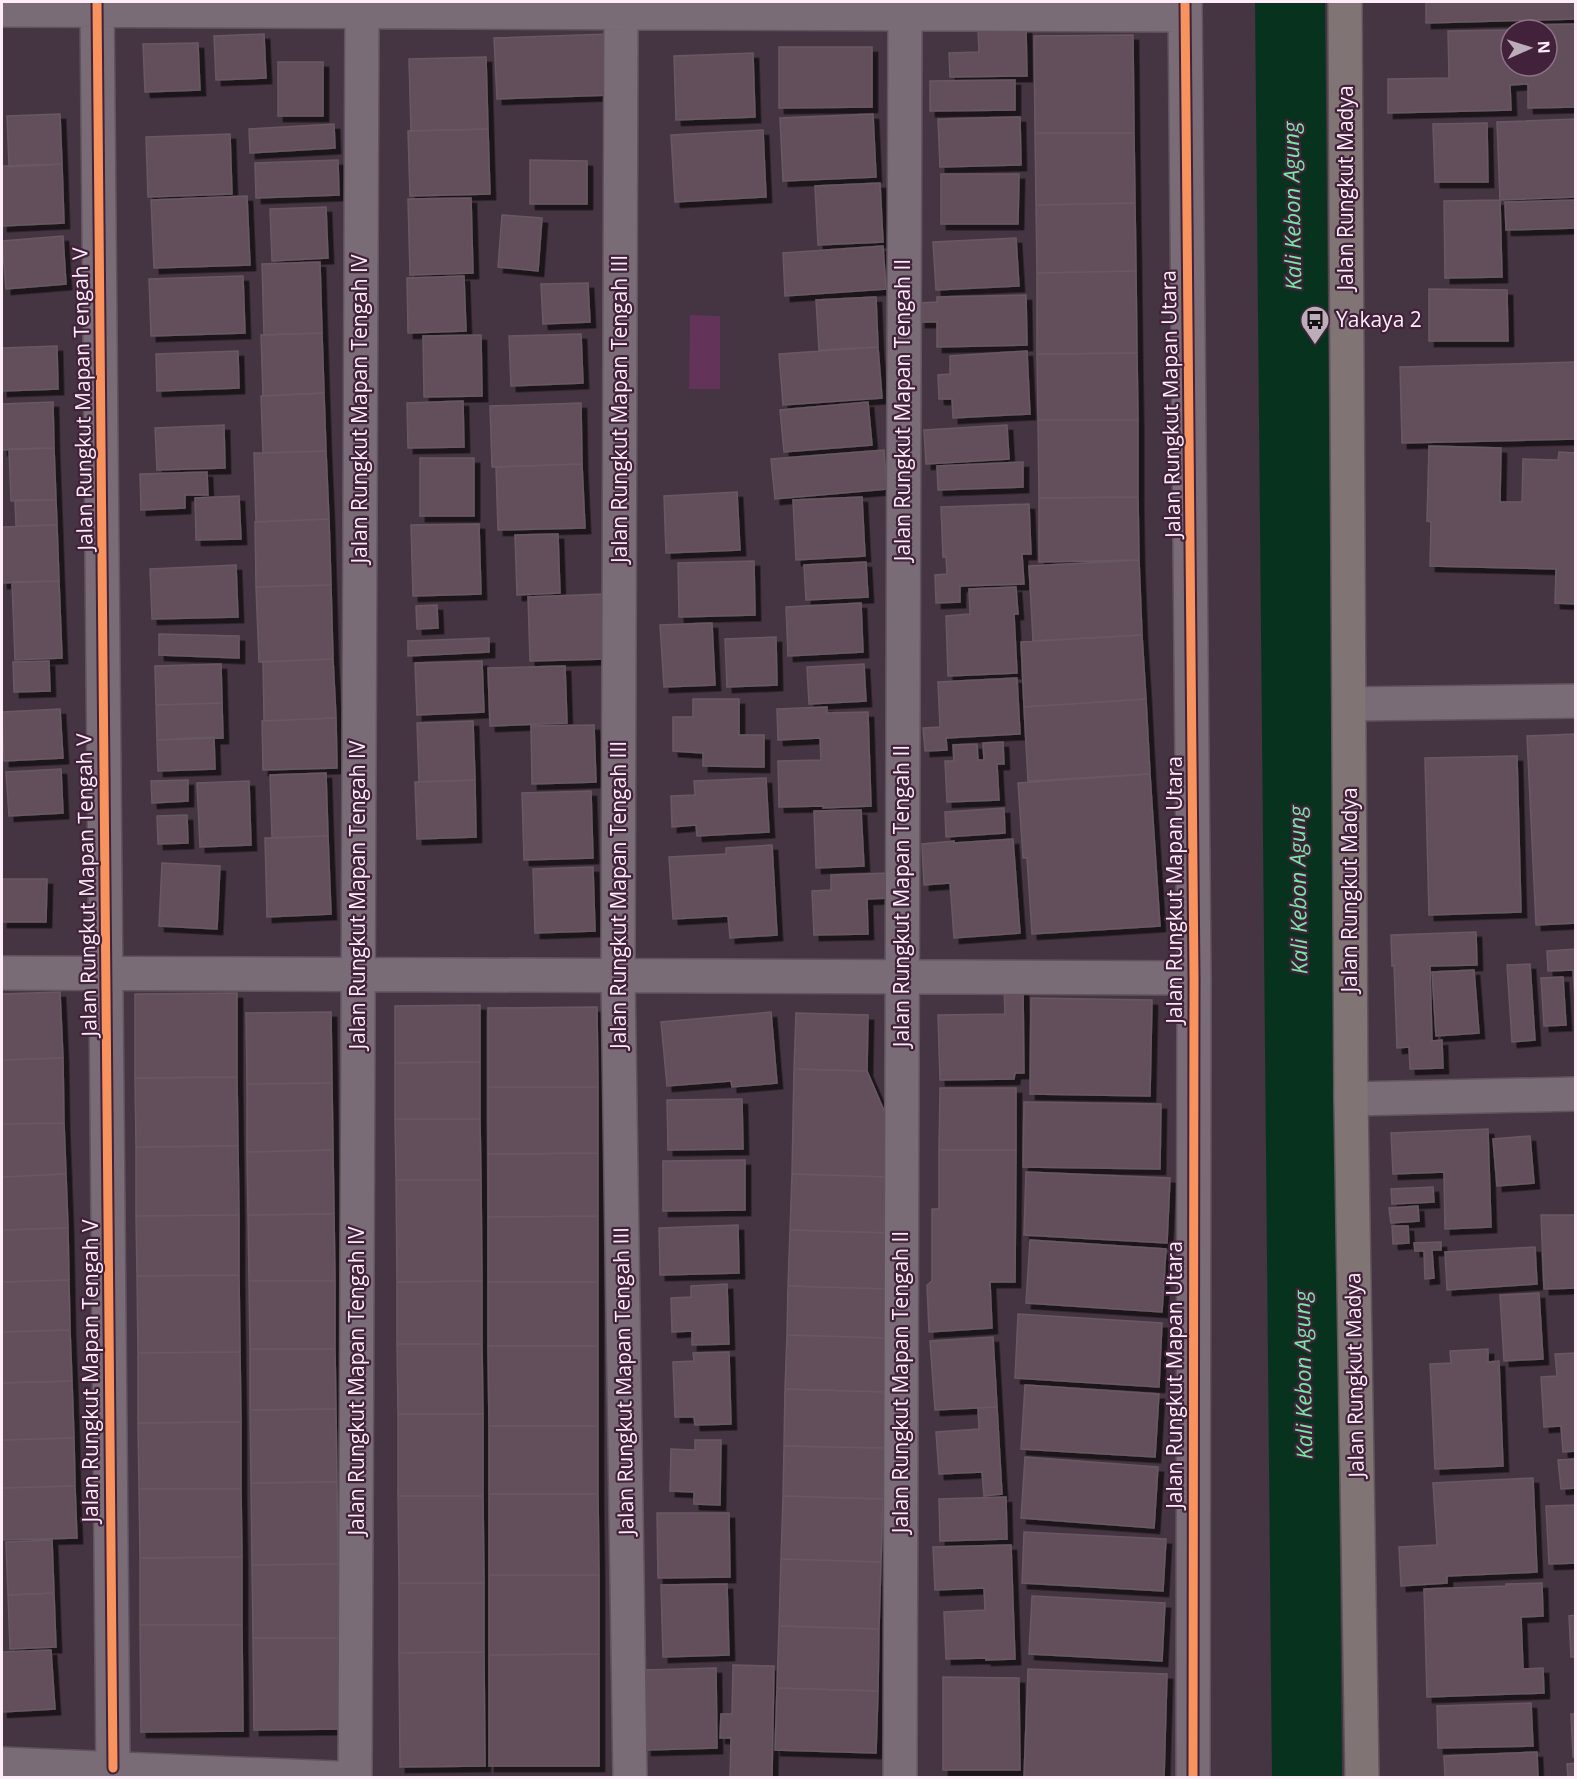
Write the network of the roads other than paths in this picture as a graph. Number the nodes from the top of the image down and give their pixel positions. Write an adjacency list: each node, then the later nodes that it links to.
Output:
1 (1345, 2): 9 (main road, Jalan Rungkut Madya)
2 (97, 6): 4 (street); 5 (street); 11 (street, Jalan Rungkut Mapan Tengah V)
3 (1185, 8): 7 (street); 15 (street, Jalan Rungkut Mapan Utara)
4 (2, 10)
5 (362, 12): 6 (street); 12 (street, Jalan Rungkut Mapan Tengah IV)
6 (621, 13): 7 (street); 13 (street, Jalan Rungkut Mapan Tengah III)
7 (905, 14): 14 (street, Jalan Rungkut Mapan Tengah II)
8 (1575, 701): 9 (street)
9 (1350, 704): 17 (main road, Jalan Rungkut Madya)
10 (2, 973): 11 (street)
11 (106, 973): 12 (street); 19 (street, Jalan Rungkut Mapan Tengah V)
12 (358, 975): 13 (street); 21 (street, Jalan Rungkut Mapan Tengah IV)
13 (618, 976): 14 (street); 22 (street, Jalan Rungkut Mapan Tengah III)
14 (902, 977): 15 (street); 23 (street, Jalan Rungkut Mapan Tengah II)
15 (1194, 978): 24 (street, Jalan Rungkut Mapan Utara)
16 (1575, 1094): 17 (street)
17 (1351, 1100): 25 (main road, Jalan Rungkut Madya)
18 (2, 1764): 19 (street)
19 (113, 1768): 20 (street)
20 (336, 1778)
21 (355, 1778)
22 (630, 1778)
23 (900, 1778)
24 (1193, 1778)
25 (1362, 1778)

